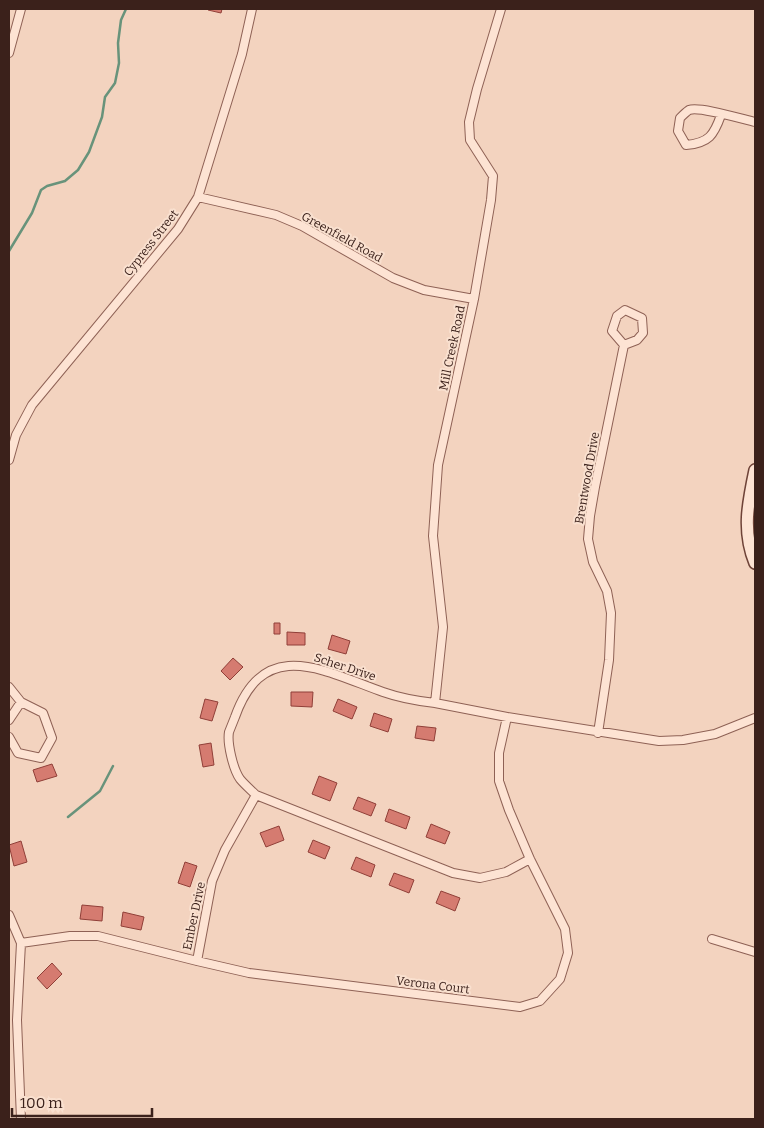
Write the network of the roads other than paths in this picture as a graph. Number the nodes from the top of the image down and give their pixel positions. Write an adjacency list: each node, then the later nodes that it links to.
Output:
1 (21, 9): 4 (street)
2 (252, 9): 7 (street, Cypress Street)
3 (501, 9): 8 (street, Mill Creek Road)
4 (9, 54)
5 (721, 115): 5 (street); 6 (street)
6 (755, 122)
7 (198, 197): 8 (street, Greenfield Road); 10 (street, Cypress Street)
8 (474, 299): 16 (street, Mill Creek Road)
9 (624, 344): 9 (street); 20 (street, Brentwood Drive)
10 (9, 460)
11 (755, 470): 12 (street)
12 (754, 484): 13 (street)
13 (755, 563)
14 (9, 687): 15 (street)
15 (21, 702): 19 (street); 21 (street)
16 (435, 703): 17 (street, Scher Drive); 22 (street, Scher Drive)
17 (508, 717): 20 (street, Scher Drive); 23 (street, Verona Court)
18 (755, 718): 20 (street, Scher Drive)
19 (9, 720)
20 (598, 733)
21 (9, 737)
22 (256, 796): 23 (street, Scher Drive); 28 (street, Ember Drive)
23 (530, 859): 28 (street, Verona Court)
24 (9, 915): 26 (street)
25 (712, 939): 27 (street)
26 (21, 943): 28 (street, Verona Court); 29 (street)
27 (755, 952)
28 (197, 961)
29 (21, 1119)

